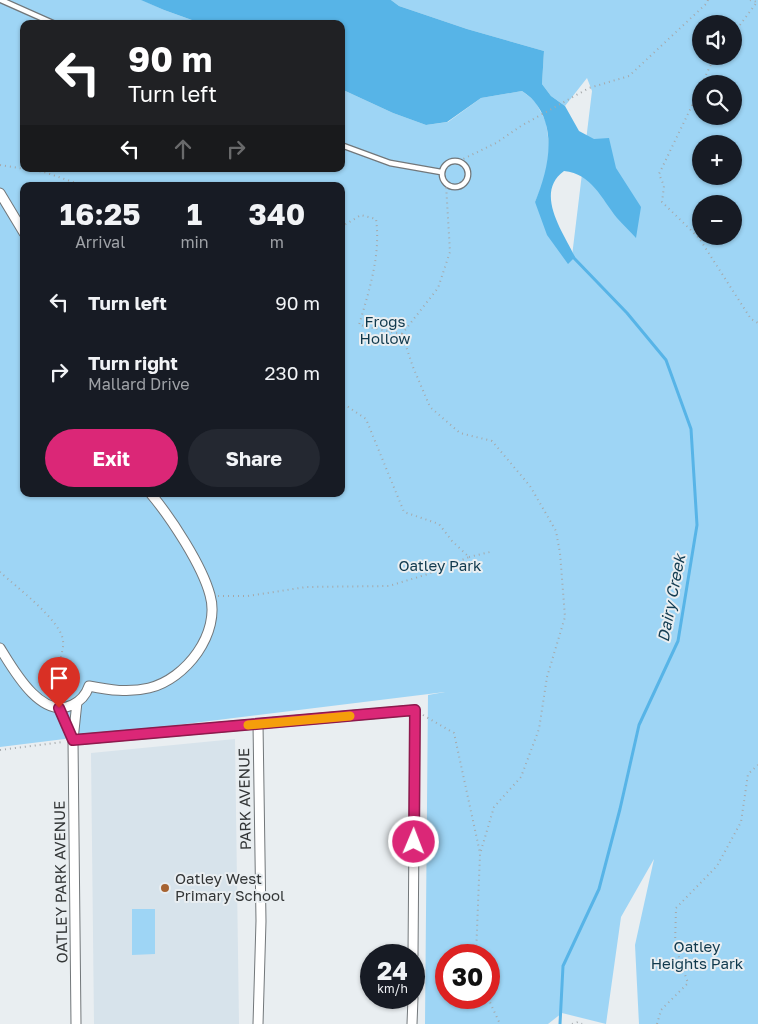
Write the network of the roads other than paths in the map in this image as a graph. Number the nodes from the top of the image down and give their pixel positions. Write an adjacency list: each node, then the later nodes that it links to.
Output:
1 (1, 0): 2 (lane)
2 (46, 20)
3 (345, 146): 4 (lane)
4 (441, 172): 4 (lane)
5 (0, 193): 6 (street)
6 (20, 226)
7 (153, 497): 9 (street)
8 (0, 648): 10 (street)
9 (77, 702): 10 (street); 12 (street, OATLEY PARK AVENUE)
10 (59, 708): 12 (street)
11 (258, 724): 12 (street); 13 (street); 16 (street, PARK AVENUE)
12 (73, 740): 15 (street, OATLEY PARK AVENUE)
13 (413, 944)
14 (412, 1009): 17 (street)
15 (76, 1024)
16 (258, 1024)
17 (412, 1024)

